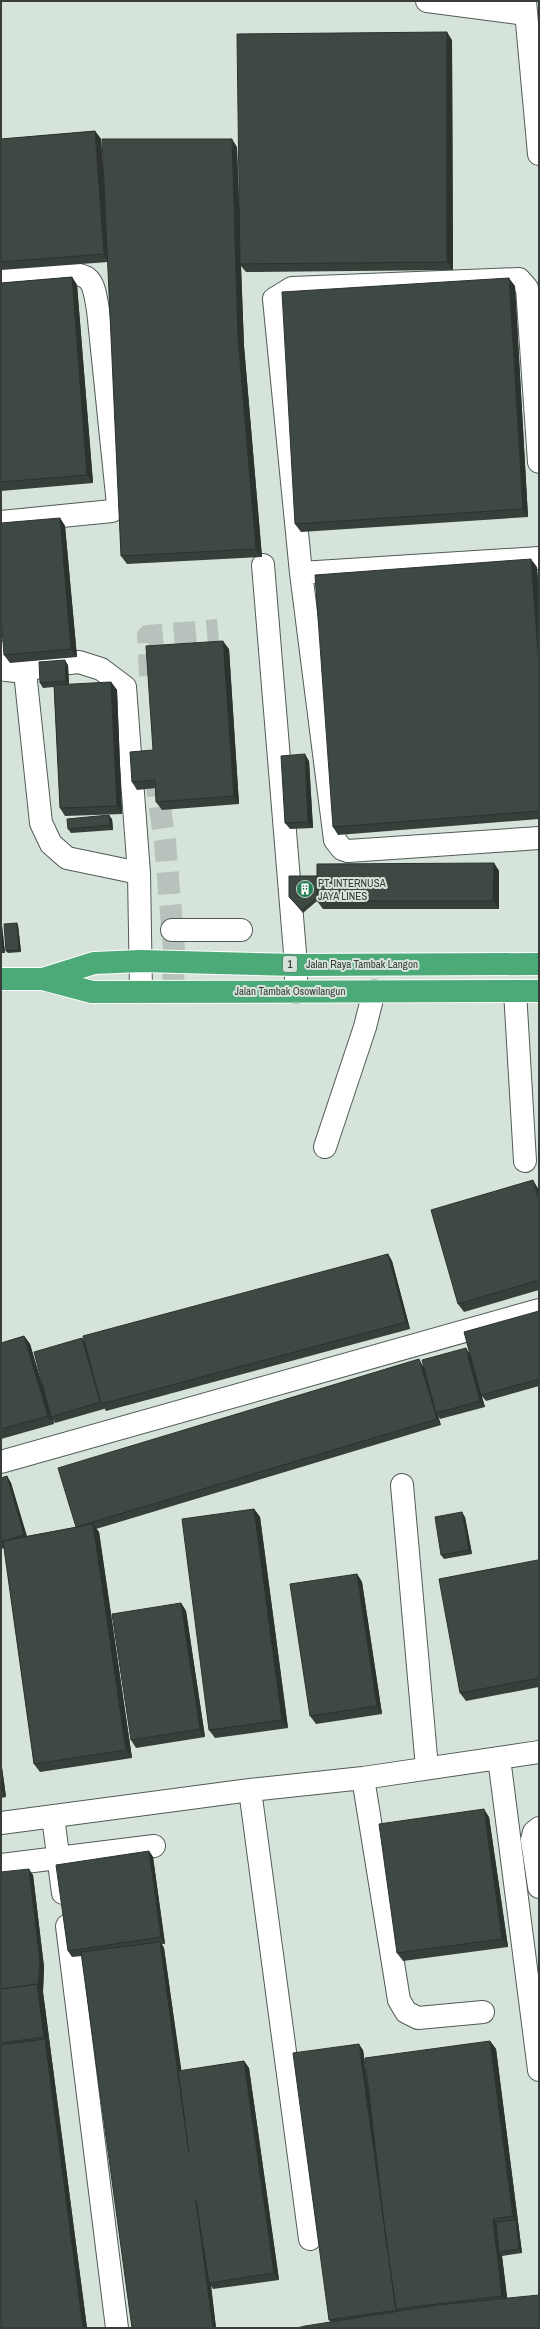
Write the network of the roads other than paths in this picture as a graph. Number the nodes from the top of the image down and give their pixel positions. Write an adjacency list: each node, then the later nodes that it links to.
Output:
1 (427, 1): 2 (lane)
2 (525, 7): 3 (lane)
3 (539, 154)
4 (1, 276): 6 (lane)
5 (539, 462): 9 (lane)
6 (1, 522)
7 (539, 558): 9 (lane)
8 (264, 565): 17 (lane)
9 (301, 573): 12 (lane)
10 (1, 652): 11 (lane)
11 (25, 672): 13 (lane); 13 (lane)
12 (539, 838)
13 (139, 873): 16 (lane)
14 (172, 930): 15 (lane)
15 (241, 930)
16 (141, 961): 17 (highway, Jalan Raya Tambak Langon / 1); 20 (highway, Jalan Raya Tambak Langon / 1); 24 (lane)
17 (296, 964): 18 (highway, Jalan Raya Tambak Langon / 1); 25 (lane)
18 (539, 964)
19 (1, 979): 20 (highway, 1)
20 (43, 979): 24 (highway, Jalan Tambak Osowilangun / 1)
21 (374, 991): 22 (highway, Jalan Tambak Osowilangun / 1); 25 (highway, Jalan Tambak Osowilangun / 1); 26 (lane)
22 (515, 991): 23 (highway, Jalan Tambak Osowilangun / 1); 27 (lane)
23 (539, 991)
24 (141, 992): 25 (highway, Jalan Tambak Osowilangun / 1)
25 (296, 992)
26 (325, 1147)
27 (525, 1161)
28 (539, 1310): 29 (lane)
29 (1, 1462)
30 (402, 1485): 33 (lane)
31 (539, 1752): 32 (lane)
32 (499, 1758): 33 (lane); 44 (lane)
33 (427, 1768): 34 (lane)
34 (363, 1778): 35 (lane); 43 (lane)
35 (250, 1790): 36 (lane); 45 (lane)
36 (53, 1817): 37 (lane); 40 (lane)
37 (1, 1823)
38 (539, 1828): 42 (lane)
39 (154, 1846): 40 (lane)
40 (58, 1857): 41 (lane); 46 (lane)
41 (1, 1865)
42 (539, 1887)
43 (483, 2012)
44 (539, 2070)
45 (310, 2239)
46 (117, 2328)

